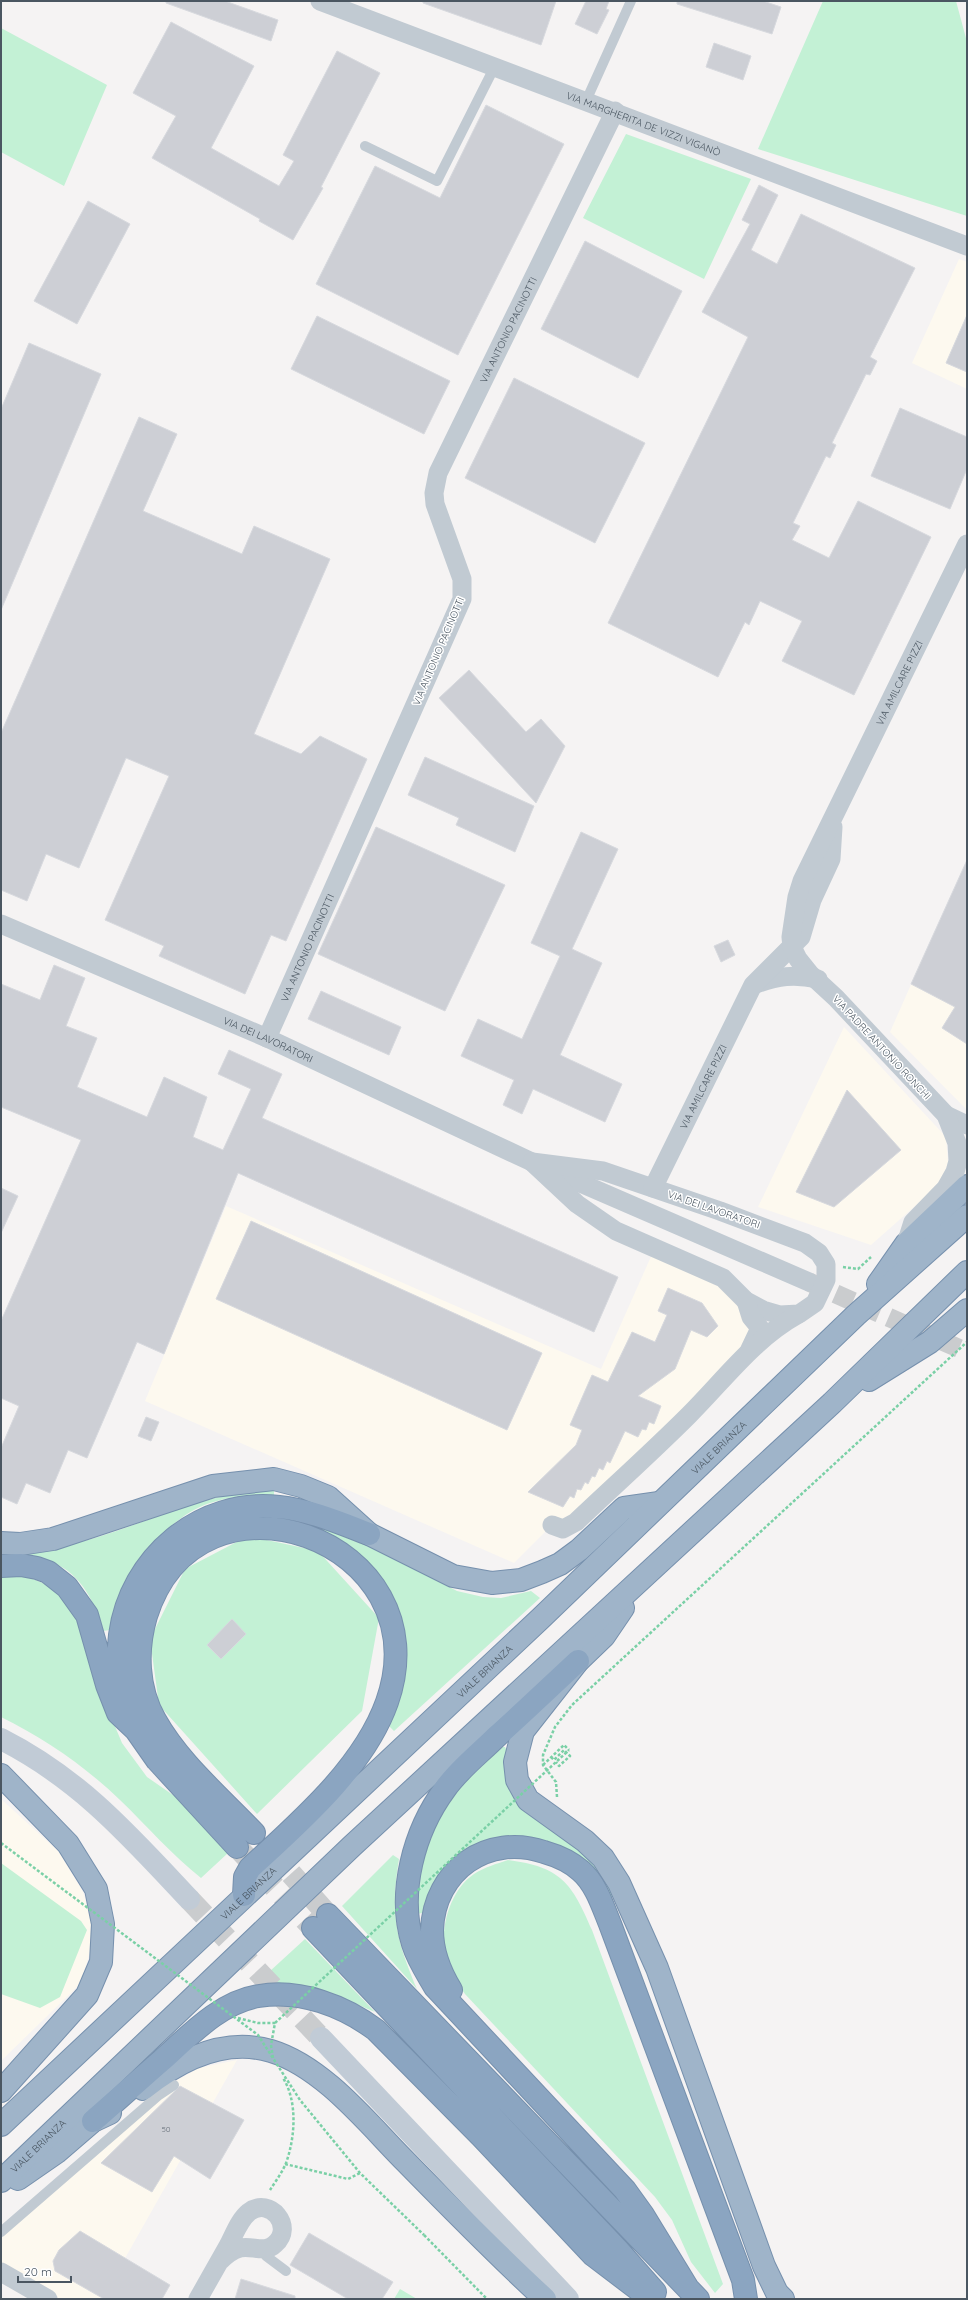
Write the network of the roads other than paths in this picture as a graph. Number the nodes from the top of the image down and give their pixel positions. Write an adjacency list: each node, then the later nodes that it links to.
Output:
1 (320, 1): 3 (street, VIA MARGHERITA DE VIZZI VIGANÒ)
2 (631, 1): 4 (lane)
3 (495, 66): 4 (street, VIA MARGHERITA DE VIZZI VIGANÒ); 6 (lane)
4 (586, 100): 5 (street, VIA MARGHERITA DE VIZZI VIGANÒ)
5 (615, 112): 7 (street, VIA MARGHERITA DE VIZZI VIGANÒ); 13 (street, VIA ANTONIO PACINOTTI)
6 (365, 146)
7 (967, 246)
8 (967, 544): 10 (street, VIA AMILCARE PIZZI)
9 (1, 924): 13 (street, VIA DEI LAVORATORI)
10 (797, 942): 11 (street, VIA PADRE ANTONIO RONCHI); 12 (street, VIA AMILCARE PIZZI)
11 (818, 979): 12 (street); 14 (street, VIA PADRE ANTONIO RONCHI)
12 (753, 985): 18 (street, VIA AMILCARE PIZZI)
13 (267, 1038): 16 (street, VIA DEI LAVORATORI)
14 (946, 1115): 15 (street); 20 (street)
15 (967, 1125)
16 (532, 1162): 18 (street, VIA DEI LAVORATORI); 22 (street, VIA DEI LAVORATORI); 23 (street, VIA DEI LAVORATORI)
17 (967, 1186): 20 (highway)
18 (653, 1188): 25 (street, VIA DEI LAVORATORI)
19 (967, 1216): 26 (highway, VIALE BRIANZA)
20 (906, 1244): 26 (highway)
21 (967, 1272): 28 (highway, VIALE BRIANZA)
22 (809, 1282)
23 (746, 1301): 25 (street, VIA DEI LAVORATORI); 27 (street, VIA DEI LAVORATORI)
24 (967, 1310): 28 (highway)
25 (799, 1314): 27 (street, VIA DEI LAVORATORI)
26 (856, 1314): 29 (highway, VIALE BRIANZA)
27 (747, 1353): 30 (street, VIA DEI LAVORATORI)
28 (832, 1403): 34 (highway, VIALE BRIANZA)
29 (660, 1503): 31 (highway); 41 (highway, VIALE BRIANZA)
30 (552, 1525)
31 (369, 1534): 32 (highway); 36 (highway)
32 (1, 1543)
33 (1, 1566): 36 (highway)
34 (640, 1583): 35 (highway); 49 (highway, VIALE BRIANZA)
35 (578, 1661): 43 (highway); 64 (highway)
36 (136, 1730): 40 (highway)
37 (1, 1739): 42 (main road)
38 (1, 1775): 46 (highway)
39 (254, 1833): 41 (highway)
40 (237, 1847)
41 (244, 1895): 48 (highway, VIALE BRIANZA)
42 (189, 1899)
43 (471, 2024): 56 (highway); 63 (highway)
44 (321, 2038): 60 (main road)
45 (174, 2085): 51 (lane)
46 (1, 2091)
47 (93, 2121): 50 (highway); 59 (highway); 61 (highway)
48 (1, 2125)
49 (1, 2181)
50 (1, 2191)
51 (1, 2232)
52 (263, 2249): 53 (street); 53 (street); 54 (lane)
53 (220, 2261): 58 (street)
54 (286, 2271)
55 (1, 2272): 57 (street)
56 (692, 2293): 62 (highway)
57 (48, 2299)
58 (198, 2299)
59 (545, 2299)
60 (568, 2299)
61 (651, 2299)
62 (660, 2299)
63 (746, 2299)
64 (783, 2299)

